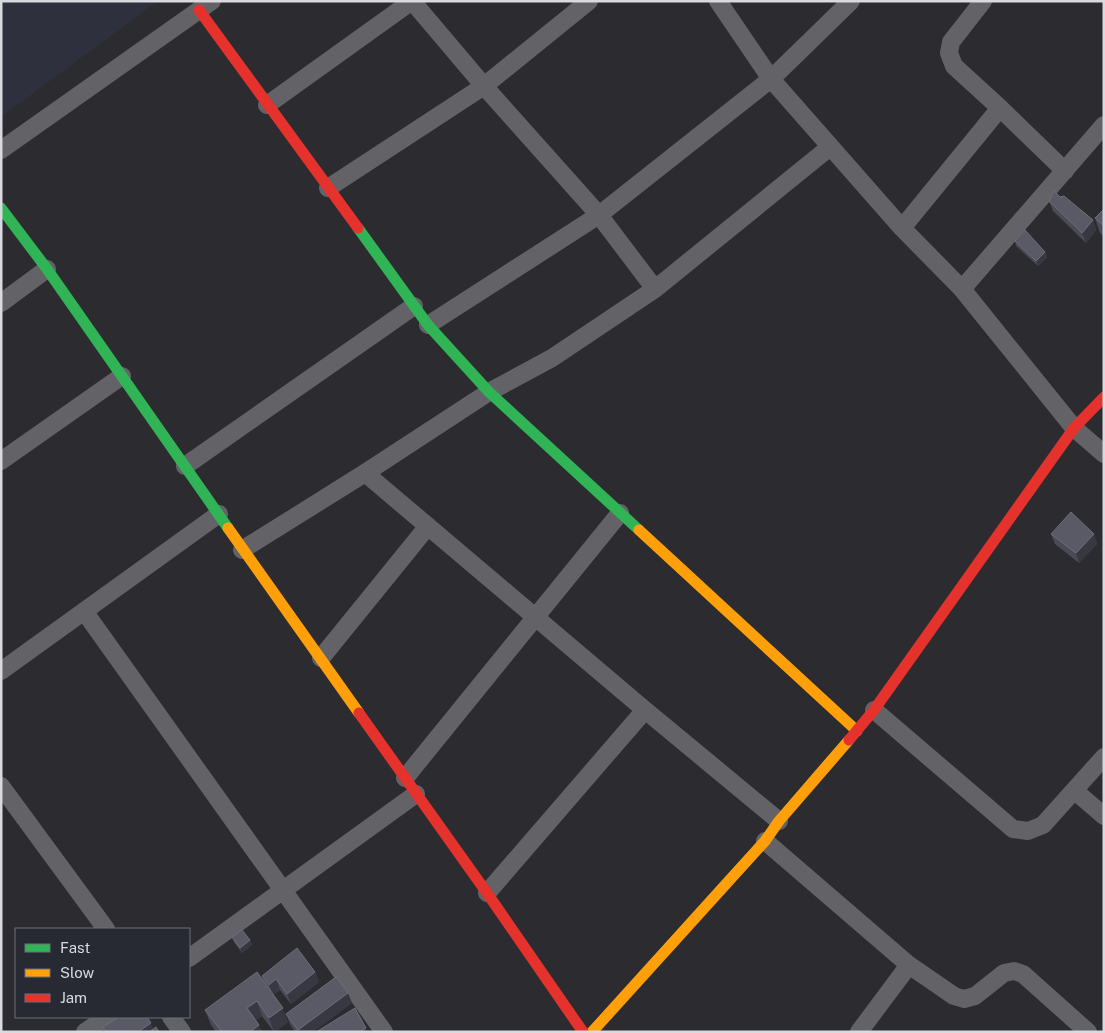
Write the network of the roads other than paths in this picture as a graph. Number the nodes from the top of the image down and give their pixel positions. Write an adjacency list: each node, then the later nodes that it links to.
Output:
1 (412, 1): 8 (street); 9 (street)
2 (589, 1): 8 (street)
3 (718, 1): 7 (street)
4 (851, 1): 7 (street)
5 (982, 1): 10 (street)
6 (205, 6): 9 (street); 13 (street)
7 (771, 79): 12 (street); 17 (street)
8 (484, 86): 15 (street); 17 (street)
9 (268, 105): 15 (street)
10 (1000, 108): 14 (street); 18 (street)
11 (1104, 126): 14 (street)
12 (830, 147): 18 (street); 20 (street)
13 (1, 150)
14 (1065, 171): 21 (street)
15 (328, 188): 23 (street)
16 (1, 208): 19 (street)
17 (599, 215): 20 (street); 24 (street)
18 (902, 228): 21 (street)
19 (47, 269): 22 (street); 25 (street)
20 (655, 289): 26 (street)
21 (962, 290): 28 (street)
22 (1, 303)
23 (414, 306): 24 (street); 31 (street)
24 (428, 325): 26 (street)
25 (122, 376): 30 (street); 31 (street)
26 (489, 392): 32 (street); 33 (street)
27 (1104, 397): 28 (street)
28 (1074, 428): 29 (street); 42 (street)
29 (1104, 454)
30 (1, 461)
31 (185, 466): 34 (street)
32 (366, 473): 35 (street); 36 (street)
33 (620, 513): 38 (street); 43 (street)
34 (220, 514): 36 (street); 37 (street)
35 (428, 526): 38 (street); 39 (street)
36 (242, 550): 39 (street)
37 (84, 611): 40 (street); 52 (street)
38 (536, 617): 41 (street); 45 (street)
39 (320, 658): 45 (street)
40 (1, 671)
41 (645, 710): 50 (street); 53 (street)
42 (874, 710): 43 (street); 47 (street)
43 (857, 731): 50 (street)
44 (1104, 757): 47 (street)
45 (405, 778): 48 (street)
46 (1, 786): 54 (street)
47 (1075, 791): 49 (street)
48 (416, 794): 52 (street); 53 (street)
49 (1104, 816)
50 (779, 821): 51 (street)
51 (764, 841): 56 (street); 63 (street)
52 (282, 889): 55 (street); 61 (street)
53 (487, 893): 62 (street)
54 (105, 928)
55 (190, 957)
56 (909, 966): 64 (street); 65 (street)
57 (106, 1018): 59 (street)
58 (172, 1018): 60 (street)
59 (85, 1032)
60 (182, 1032)
61 (384, 1032)
62 (583, 1032)
63 (592, 1032)
64 (859, 1032)
65 (1088, 1032)

